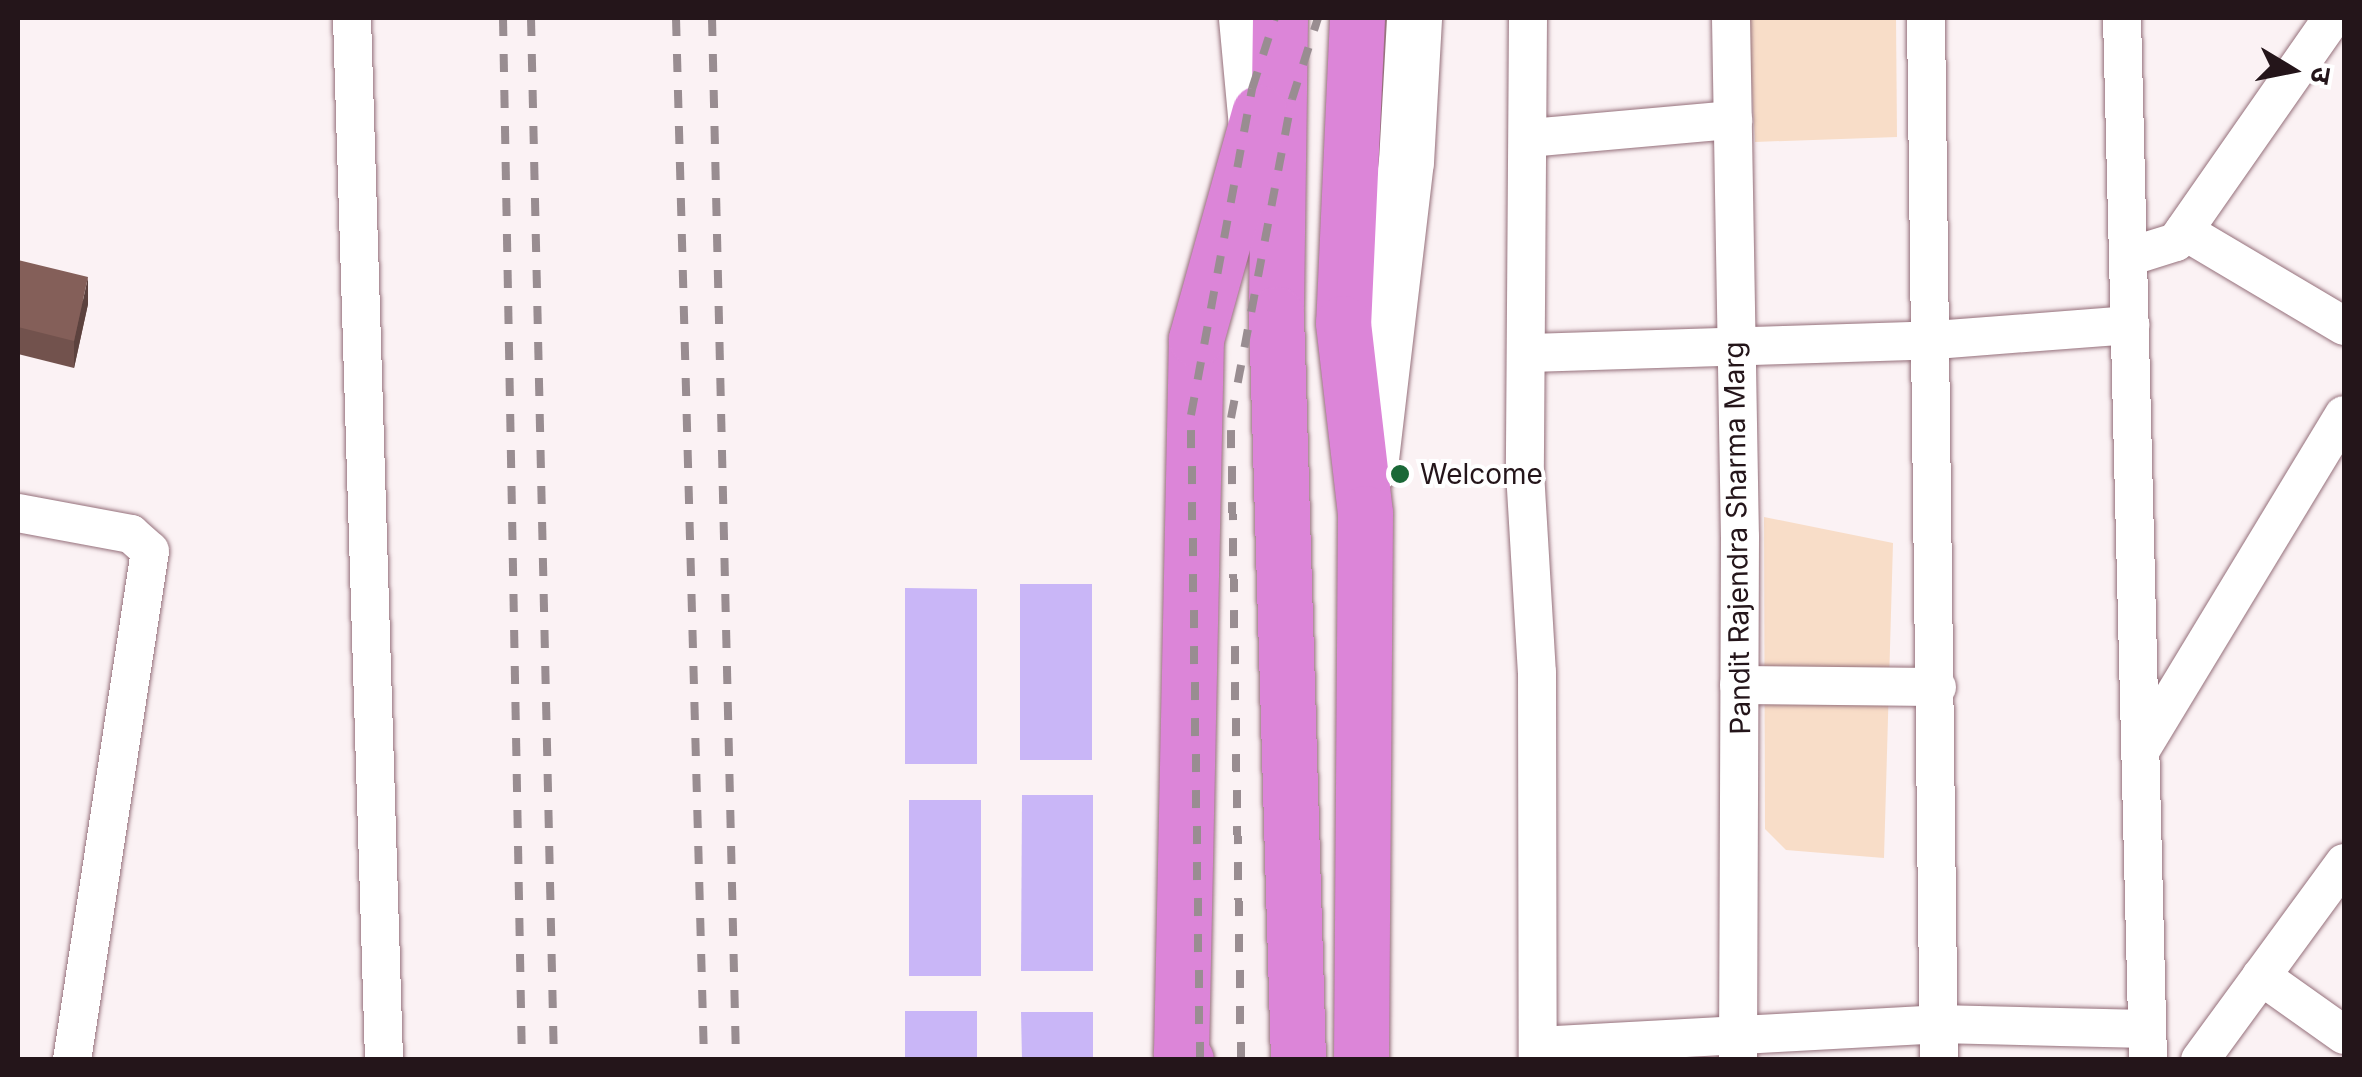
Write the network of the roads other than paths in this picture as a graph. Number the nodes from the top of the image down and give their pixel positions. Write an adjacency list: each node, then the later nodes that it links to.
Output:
1 (352, 18): 35 (street)
2 (1357, 18): 22 (highway)
3 (1414, 18): 22 (main road)
4 (1528, 18): 12 (street)
5 (1730, 18): 10 (street, Pandit Rajendra Sharma Marg)
6 (1926, 18): 18 (street)
7 (2122, 18): 14 (street)
8 (2332, 18): 13 (street)
9 (1268, 25): 11 (highway); 15 (highway)
10 (1734, 120): 12 (street); 19 (street, Pandit Rajendra Sharma Marg)
11 (1255, 126): 15 (main road); 36 (highway)
12 (1530, 138): 20 (street)
13 (2184, 231): 14 (street); 17 (street)
14 (2128, 257): 16 (street)
15 (1276, 314): 37 (highway)
16 (2130, 325): 18 (street); 26 (street)
17 (2344, 326)
18 (1935, 340): 19 (street); 25 (street)
19 (1735, 349): 20 (street); 24 (street, Pandit Rajendra Sharma Marg)
20 (1530, 353): 33 (street)
21 (2344, 415): 26 (street)
22 (1365, 512): 38 (highway)
23 (18, 513): 34 (street)
24 (1739, 685): 25 (street); 32 (street, Pandit Rajendra Sharma Marg)
25 (1938, 687): 30 (street)
26 (2142, 748): 31 (street)
27 (2344, 863): 28 (street)
28 (2261, 976): 29 (street); 39 (street)
29 (2344, 1035)
30 (1939, 1042): 31 (street); 32 (street)
31 (2148, 1044)
32 (1738, 1046): 33 (street)
33 (1538, 1052)
34 (72, 1060)
35 (384, 1060)
36 (1186, 1060)
37 (1298, 1060)
38 (1361, 1060)
39 (2200, 1060)

